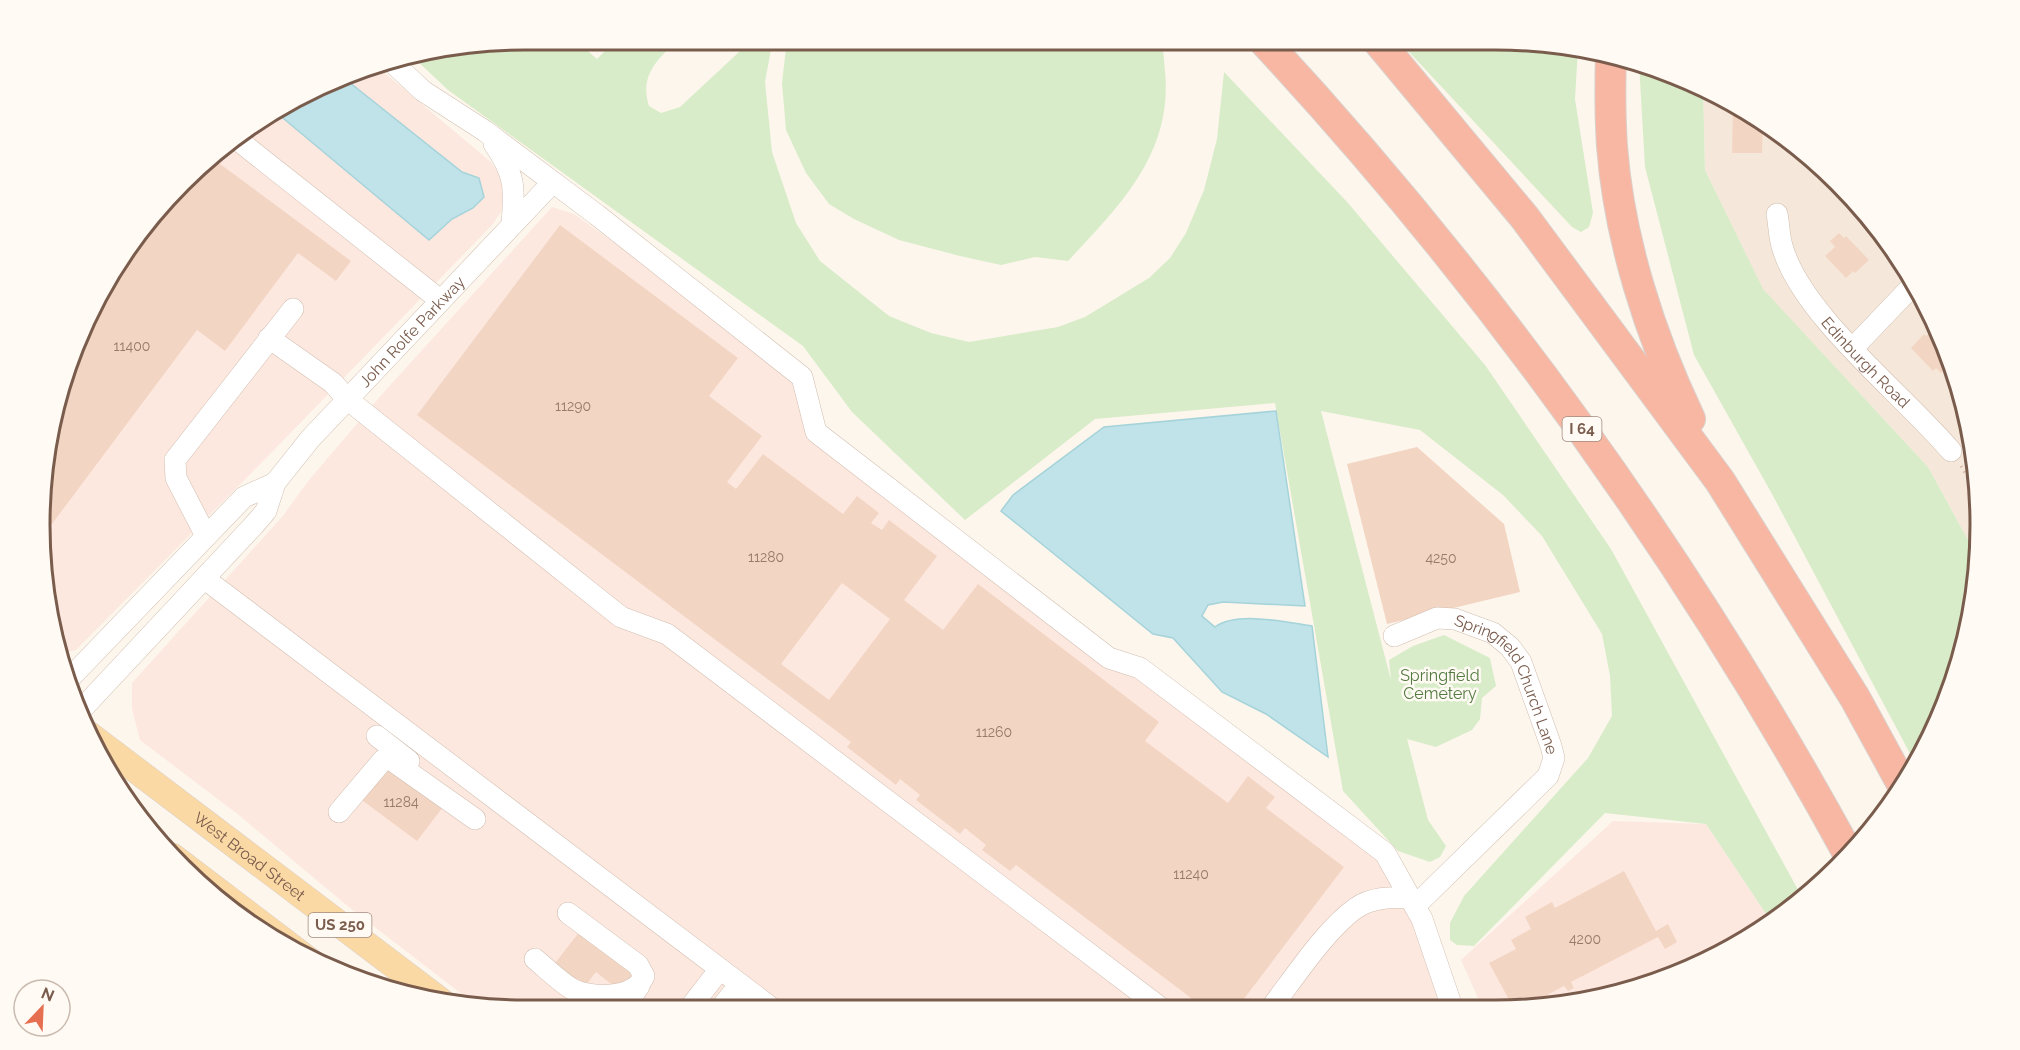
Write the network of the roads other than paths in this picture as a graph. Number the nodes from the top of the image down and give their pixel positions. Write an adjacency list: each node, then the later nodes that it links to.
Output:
1 (1272, 50): 28 (highway, I 64)
2 (1385, 50): 17 (highway)
3 (1611, 64): 17 (highway)
4 (398, 67): 5 (street)
5 (485, 131): 7 (street); 9 (street)
6 (242, 144): 11 (street)
7 (552, 183): 9 (street, John Rolfe Parkway); 29 (street)
8 (1777, 214): 14 (street, Edinburgh Road)
9 (512, 224): 11 (street, John Rolfe Parkway)
10 (1908, 290): 14 (street)
11 (440, 300): 15 (street, John Rolfe Parkway)
12 (294, 309): 13 (street)
13 (268, 338): 15 (street); 19 (street)
14 (1853, 348): 16 (street, Edinburgh Road)
15 (347, 399): 18 (street, John Rolfe Parkway); 38 (street)
16 (1951, 451)
17 (1720, 481): 26 (highway)
18 (275, 483): 19 (street, John Rolfe Parkway); 20 (street, John Rolfe Parkway)
19 (206, 536): 22 (street, John Rolfe Parkway)
20 (205, 579): 23 (street, John Rolfe Parkway); 32 (street)
21 (1394, 636): 29 (street, Springfield Church Lane)
22 (74, 674)
23 (85, 705)
24 (377, 736): 27 (street)
25 (105, 746): 34 (main road, West Broad Street / US 250)
26 (1898, 777)
27 (339, 812)
28 (1845, 846)
29 (1412, 902): 39 (street); 40 (street)
30 (568, 913): 31 (street)
31 (535, 959)
32 (720, 969): 33 (street); 35 (street)
33 (740, 984): 36 (street); 37 (street)
34 (426, 990)
35 (696, 1000)
36 (727, 1000)
37 (761, 1000)
38 (1150, 1000)
39 (1277, 1000)
40 (1450, 1000)

